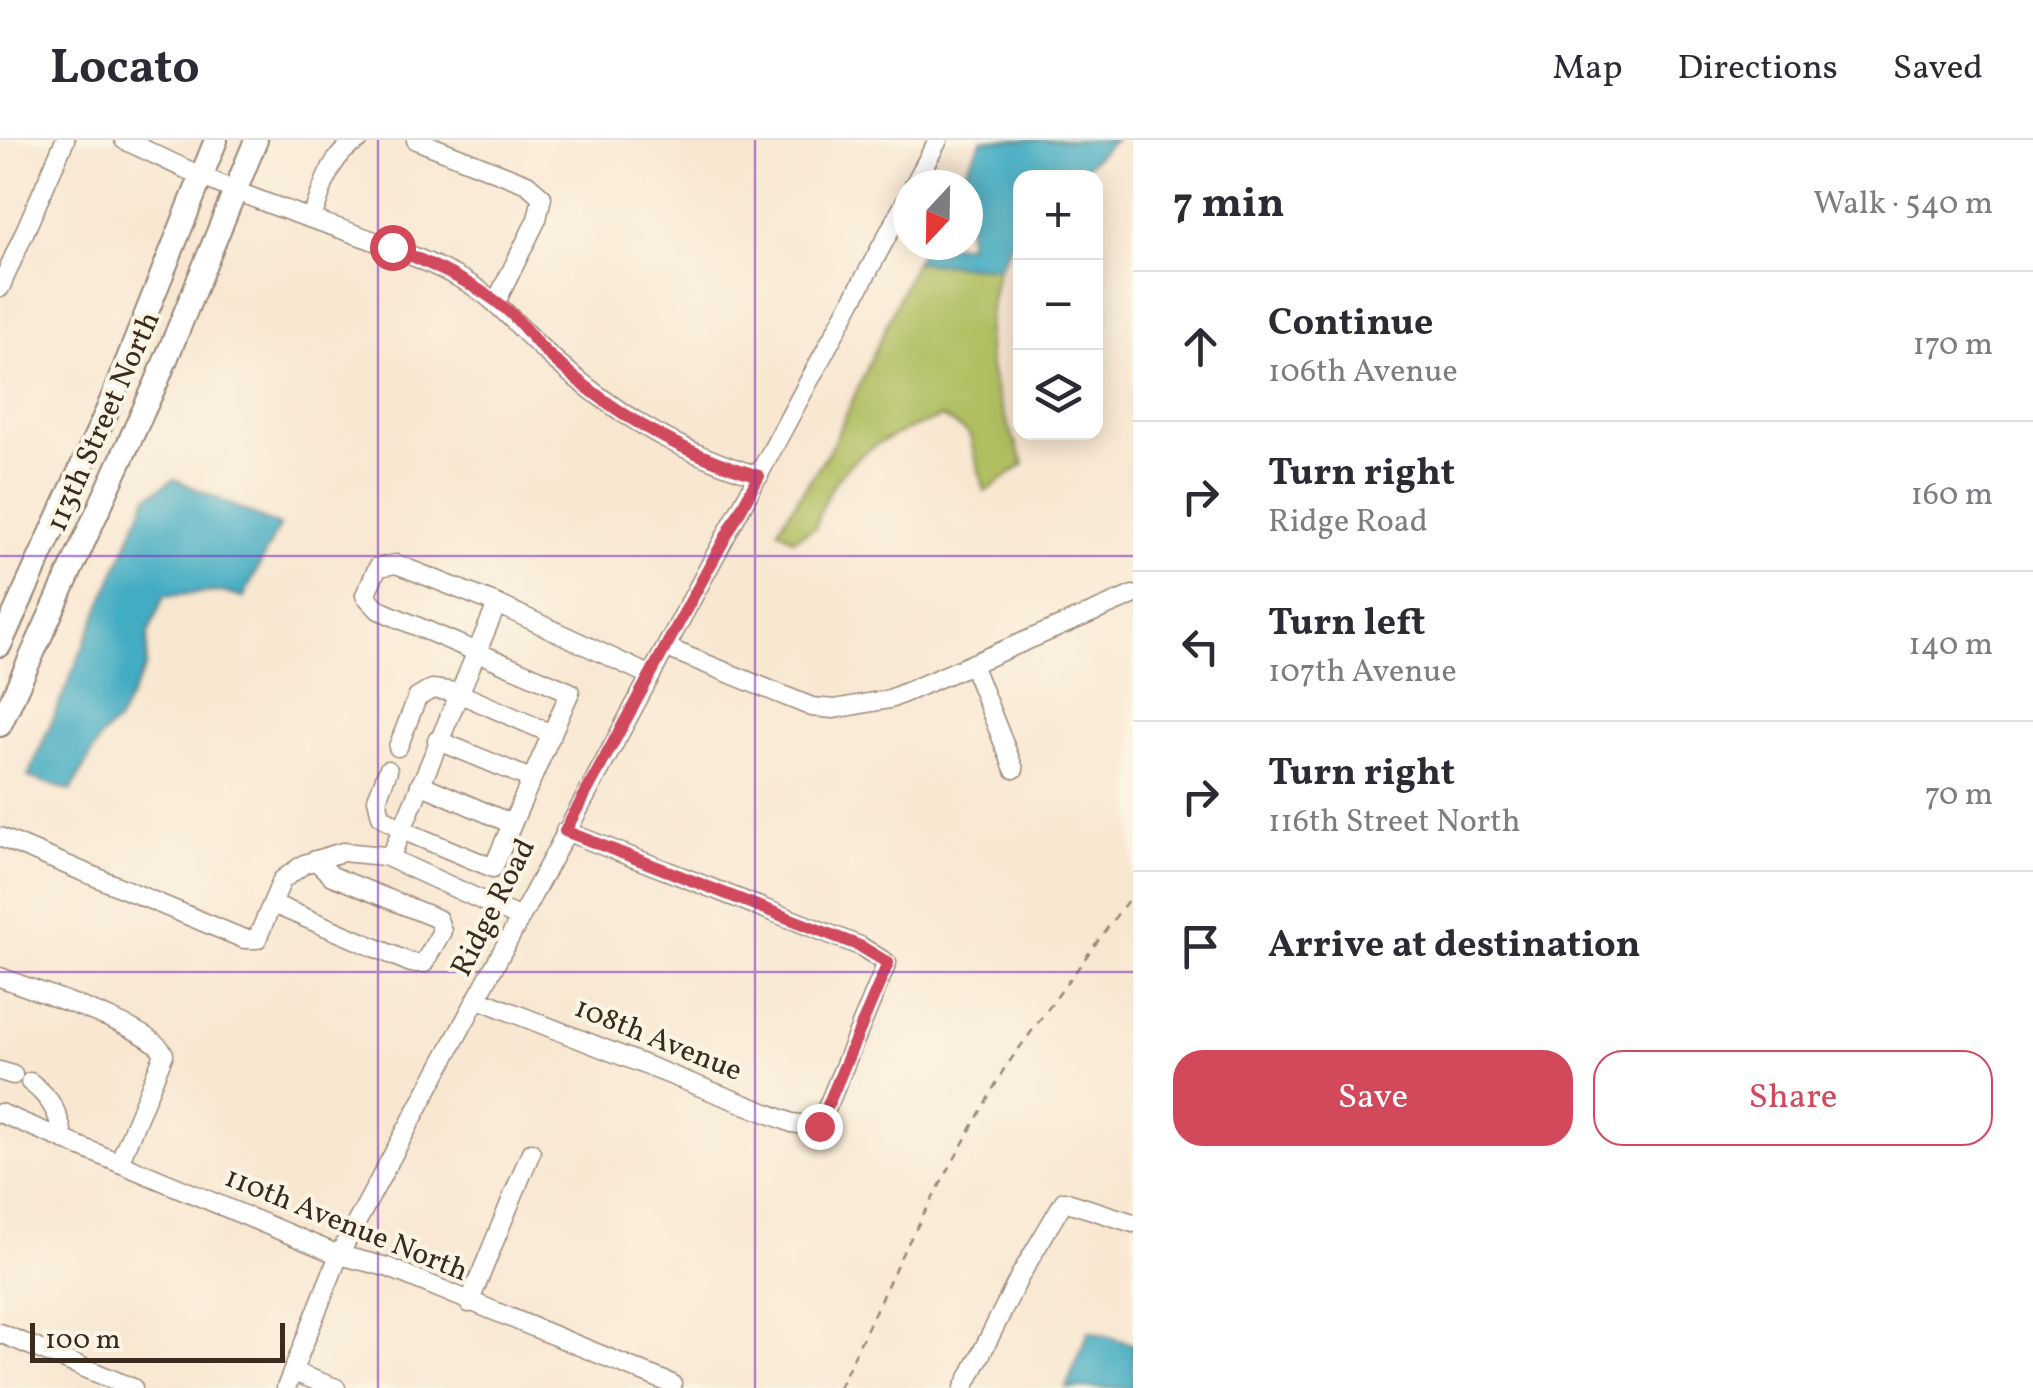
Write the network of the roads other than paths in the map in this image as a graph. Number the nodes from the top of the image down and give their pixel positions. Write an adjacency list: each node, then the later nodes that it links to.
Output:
1 (65, 140): 13 (street)
2 (124, 140): 9 (street)
3 (216, 140): 9 (main road, 113th Street North)
4 (256, 140): 10 (main road, 113th Street North)
5 (360, 140): 11 (street)
6 (416, 140): 14 (street)
7 (938, 140): 8 (street)
8 (922, 170)
9 (202, 176): 10 (street); 18 (main road, 113th Street North)
10 (235, 191): 11 (street); 24 (main road, 113th Street North)
11 (312, 218): 14 (street)
12 (893, 225): 15 (street, Ridge Road)
13 (0, 288)
14 (496, 302): 15 (street)
15 (759, 476): 19 (street, Ridge Road)
16 (1133, 595): 21 (street)
17 (496, 604): 20 (street); 20 (street); 22 (street)
18 (0, 644)
19 (667, 648): 21 (street); 22 (street, Ridge Road)
20 (475, 652): 23 (street); 25 (street)
21 (972, 664): 28 (street)
22 (651, 676): 34 (street, Ridge Road)
23 (456, 692): 25 (street); 26 (street); 27 (street)
24 (0, 725)
25 (552, 734): 30 (street)
26 (437, 740): 30 (street); 31 (street)
27 (398, 747)
28 (1014, 769)
29 (388, 770): 33 (street)
30 (532, 780): 32 (street)
31 (420, 784): 32 (street); 33 (street)
32 (512, 824): 33 (street)
33 (402, 830): 36 (street)
34 (565, 831): 39 (street, Ridge Road); 41 (street, 108th Avenue)
35 (0, 837): 38 (street)
36 (390, 858): 37 (street); 39 (street)
37 (315, 860): 38 (street); 38 (street)
38 (272, 904)
39 (520, 918): 41 (street, Ridge Road)
40 (0, 977): 46 (street)
41 (478, 999): 48 (street, Ridge Road)
42 (14, 1076): 44 (street)
43 (0, 1113): 44 (street, 110th Avenue North)
44 (64, 1140): 46 (street, 110th Avenue North)
45 (532, 1152): 49 (street)
46 (119, 1163): 48 (street, 110th Avenue North)
47 (1133, 1223): 55 (street)
48 (338, 1255): 49 (street, 110th Avenue North); 51 (street, Ridge Road)
49 (470, 1303): 52 (street, 110th Avenue North)
50 (0, 1334): 53 (street)
51 (290, 1380): 54 (street)
52 (672, 1384)
53 (133, 1388)
54 (336, 1388)
55 (964, 1388)

